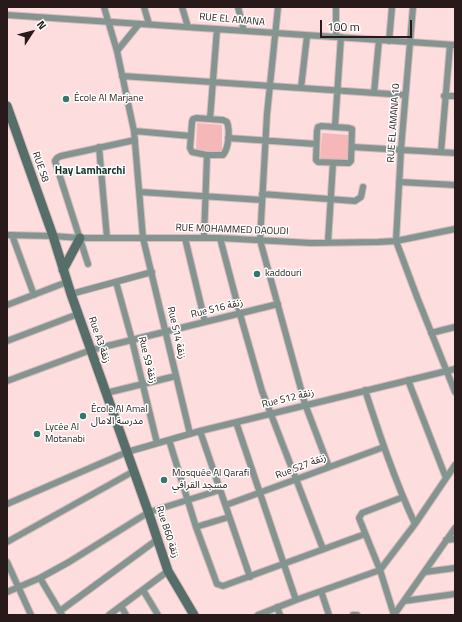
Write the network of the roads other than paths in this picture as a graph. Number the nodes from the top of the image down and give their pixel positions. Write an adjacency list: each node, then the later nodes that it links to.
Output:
1 (104, 7): 10 (street, Rue S14 زنقة)
2 (144, 7): 12 (street)
3 (182, 7): 13 (street)
4 (238, 7): 15 (street)
5 (278, 7): 16 (street)
6 (336, 7): 18 (street)
7 (392, 7): 20 (street)
8 (413, 7): 21 (street, RUE EL AMANA 10)
9 (7, 15): 10 (street, RUE EL AMANA)
10 (109, 22): 11 (street, RUE EL AMANA); 23 (street, Rue S14 زنقة)
11 (139, 24): 12 (street, RUE EL AMANA); 23 (street)
12 (149, 24): 13 (street, RUE EL AMANA)
13 (188, 27): 14 (street, RUE EL AMANA)
14 (217, 29): 15 (street, RUE EL AMANA); 25 (street)
15 (244, 31): 16 (street, RUE EL AMANA)
16 (275, 34): 17 (street, RUE EL AMANA); 26 (street)
17 (306, 36): 18 (street, RUE EL AMANA); 27 (street)
18 (339, 37): 19 (street, RUE EL AMANA); 28 (street)
19 (378, 40): 20 (street, RUE EL AMANA); 29 (street)
20 (389, 41): 21 (street, RUE EL AMANA)
21 (410, 42): 22 (street, RUE EL AMANA); 30 (street, RUE EL AMANA 10)
22 (452, 45): 31 (street)
23 (117, 51): 24 (street, Rue S14 زنقة)
24 (122, 76): 25 (street); 36 (street, Rue S14 زنقة)
25 (212, 83): 26 (street); 34 (street)
26 (269, 86): 27 (street); 40 (street)
27 (301, 88): 28 (street)
28 (338, 91): 29 (street); 35 (street)
29 (374, 93): 30 (street)
30 (405, 95): 44 (street, RUE EL AMANA 10)
31 (444, 96): 32 (street); 45 (street)
32 (455, 96)
33 (7, 106): 58 (street, RUE S8)
34 (210, 119): 37 (street); 38 (street)
35 (335, 126): 41 (street); 43 (street)
36 (134, 131): 37 (street); 39 (street, Rue S14 زنقة)
37 (191, 136): 47 (street)
38 (228, 138): 40 (street); 47 (street)
39 (135, 140): 42 (street); 52 (street, Rue S14 زنقة)
40 (266, 140): 41 (street); 54 (street)
41 (316, 144): 48 (street)
42 (99, 147): 59 (street); 60 (street)
43 (352, 147): 44 (street); 48 (street)
44 (401, 149): 45 (street); 49 (street, RUE EL AMANA 10)
45 (441, 152): 46 (street)
46 (455, 153)
47 (207, 155): 53 (street)
48 (333, 163): 55 (street)
49 (400, 182): 50 (street); 66 (street, RUE EL AMANA 10)
50 (455, 185)
51 (363, 187): 55 (street)
52 (140, 192): 53 (street); 61 (street, Rue S14 زنقة)
53 (204, 196): 54 (street); 63 (street)
54 (262, 197): 55 (street); 65 (street)
55 (330, 199): 67 (street)
56 (455, 229): 66 (street, RUE MOHAMMED DAOUDI)
57 (10, 235): 58 (street, RUE MOHAMMED DAOUDI); 74 (street)
58 (52, 236): 59 (street, RUE MOHAMMED DAOUDI); 69 (street, Rue A3 زنقة)
59 (80, 238): 60 (street, RUE MOHAMMED DAOUDI); 68 (street); 69 (street)
60 (107, 238): 61 (street, RUE MOHAMMED DAOUDI)
61 (143, 238): 62 (street, RUE MOHAMMED DAOUDI); 70 (street, Rue S14 زنقة)
62 (185, 238): 63 (street, RUE MOHAMMED DAOUDI); 79 (street)
63 (204, 238): 64 (street, RUE MOHAMMED DAOUDI)
64 (220, 238): 65 (street, RUE MOHAMMED DAOUDI); 78 (street)
65 (260, 240): 67 (street, RUE MOHAMMED DAOUDI); 75 (street)
66 (396, 241): 67 (street, RUE MOHAMMED DAOUDI); 82 (street)
67 (328, 242)
68 (88, 264)
69 (63, 270): 71 (street, Rue A3 زنقة)
70 (152, 272): 72 (street); 81 (street, Rue S14 زنقة)
71 (67, 282): 73 (street, Rue A3 زنقة); 74 (street)
72 (116, 282): 73 (street); 83 (street, Rue S9 زنقة)
73 (71, 294): 77 (street, Rue A3 زنقة)
74 (34, 295): 76 (street)
75 (278, 304): 78 (street, Rue S16 زنقة); 95 (street)
76 (7, 305)
77 (78, 314): 84 (street); 85 (street, Rue A3 زنقة)
78 (240, 314): 79 (street, Rue S16 زنقة); 96 (street)
79 (205, 322): 81 (street, Rue S16 زنقة)
80 (455, 327): 82 (street)
81 (166, 332): 83 (street, Rue S16 زنقة); 88 (street, Rue S14 زنقة)
82 (431, 333): 87 (street)
83 (132, 340): 85 (street, Rue S16 زنقة); 91 (street, Rue S9 زنقة)
84 (7, 341)
85 (91, 350): 89 (street, Rue S16 زنقة); 94 (street, Rue A3 زنقة)
86 (455, 369): 87 (street, Rue S12 زنقة)
87 (446, 371): 90 (street, Rue S12 زنقة); 93 (street)
88 (176, 376): 91 (street); 99 (street, Rue S14 زنقة)
89 (7, 380)
90 (408, 380): 92 (street, Rue S12 زنقة); 107 (street)
91 (143, 384): 94 (street); 101 (street, Rue S9 زنقة)
92 (365, 390): 95 (street, Rue S12 زنقة); 102 (street)
93 (455, 392)
94 (106, 394): 103 (street, Rue A3 زنقة)
95 (305, 404): 96 (street, Rue S12 زنقة); 105 (street)
96 (271, 413): 97 (street, Rue S12 زنقة); 108 (street)
97 (236, 422): 98 (street, Rue S12 زنقة); 110 (street)
98 (200, 431): 99 (street, Rue S12 زنقة); 109 (street)
99 (190, 434): 100 (street, Rue S12 زنقة)
100 (169, 440): 101 (street, Rue S12 زنقة); 112 (street)
101 (157, 443): 103 (street, Rue S12 زنقة)
102 (384, 447): 105 (street, Rue S27 زنقة); 111 (street)
103 (127, 452): 106 (street, Rue B60 زنقة); 113 (street, Rue S12 زنقة)
104 (455, 465): 107 (street)
105 (329, 467): 108 (street, Rue S27 زنقة)
106 (134, 471): 115 (street, Rue B60 زنقة); 124 (street)
107 (446, 478): 117 (street)
108 (296, 480): 110 (street, Rue S27 زنقة); 125 (street)
109 (220, 490): 112 (street); 114 (street)
110 (261, 492): 114 (street, Rue S27 زنقة); 127 (street)
111 (402, 497): 117 (street); 120 (street)
112 (188, 500): 115 (street); 118 (street)
113 (7, 504)
114 (226, 505): 116 (street)
115 (149, 512): 121 (street, Rue B60 زنقة); 133 (street)
116 (229, 517): 118 (street); 132 (street)
117 (415, 524): 129 (street)
118 (196, 527): 132 (street)
119 (455, 528): 123 (street)
120 (364, 534): 125 (street); 129 (street)
121 (158, 539): 130 (street, Rue B60 زنقة); 143 (street)
122 (455, 539): 123 (street)
123 (446, 540): 131 (street)
124 (7, 542)
125 (323, 549): 127 (street)
126 (7, 562): 134 (street)
127 (285, 564): 132 (street); 139 (street)
128 (455, 568): 131 (street)
129 (380, 570): 136 (street); 154 (street)
130 (168, 571): 135 (street); 148 (street, Rue B60 زنقة)
131 (424, 572): 140 (street)
132 (250, 577)
133 (40, 578): 134 (street); 143 (street)
134 (18, 587): 137 (street); 144 (street)
135 (143, 590): 141 (street); 147 (street)
136 (321, 591): 139 (street); 151 (street)
137 (7, 592)
138 (455, 594): 140 (street)
139 (296, 600): 142 (street)
140 (404, 601): 154 (street)
141 (121, 606): 145 (street); 146 (street)
142 (277, 607): 149 (street); 150 (street)
143 (61, 613)
144 (31, 615)
145 (109, 615)
146 (126, 615)
147 (158, 615)
148 (194, 615)
149 (258, 615)
150 (280, 615)
151 (329, 615)
152 (353, 615): 153 (street)
153 (357, 615)
154 (394, 615)

